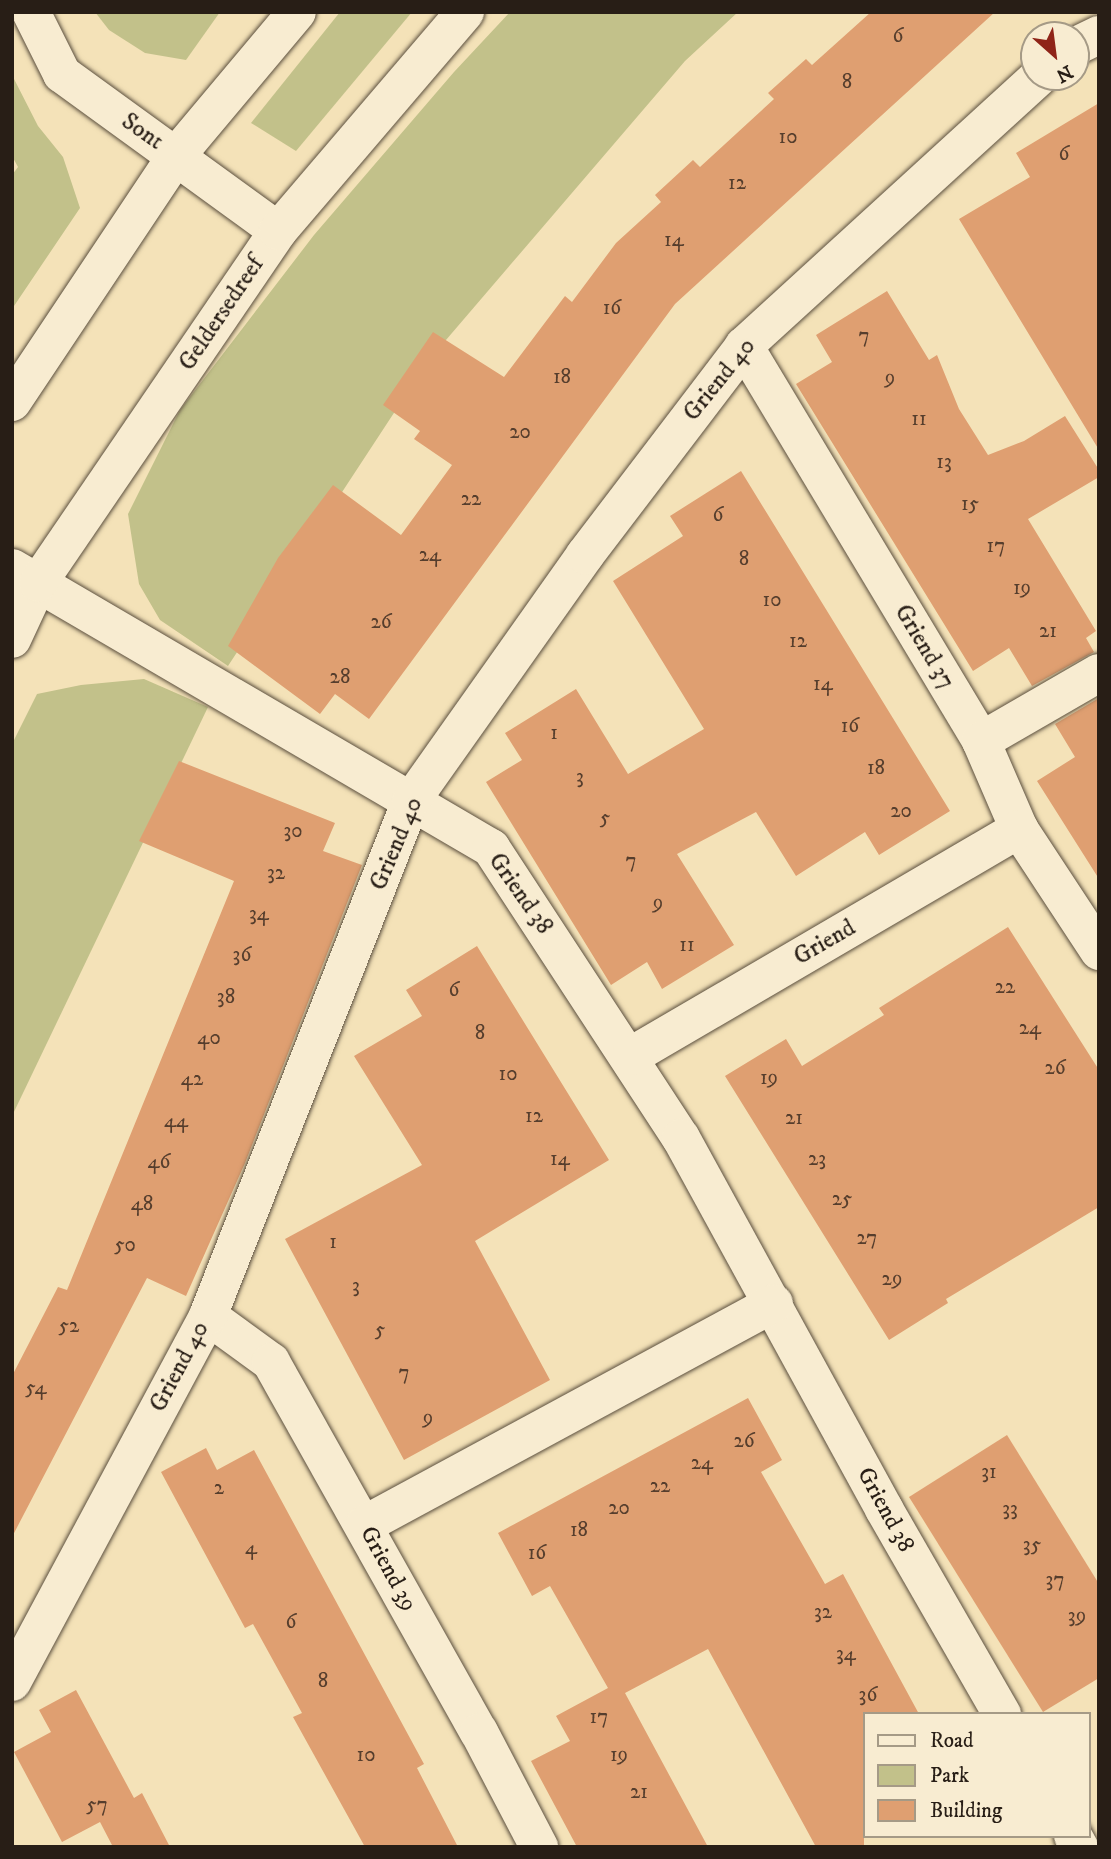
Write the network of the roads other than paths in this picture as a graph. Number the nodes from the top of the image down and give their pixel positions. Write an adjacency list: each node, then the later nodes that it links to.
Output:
1 (31, 12): 5 (street, Sont)
2 (297, 12): 5 (street)
3 (465, 12): 6 (street, Geldersedreef)
4 (1024, 91): 7 (street, Griend 40)
5 (176, 156): 6 (street, Sont); 8 (street)
6 (278, 231): 9 (street, Geldersedreef)
7 (744, 346): 12 (street, Griend 37); 13 (street, Griend 40)
8 (12, 402)
9 (25, 575): 10 (street, Geldersedreef); 13 (street, Griend 38)
10 (12, 639)
11 (1099, 673): 12 (street)
12 (981, 741): 14 (street, Griend 37)
13 (411, 801): 16 (street, Griend 38); 18 (street, Griend 40)
14 (1019, 829): 15 (street, Griend 37); 16 (street, Griend)
15 (1099, 951)
16 (631, 1056): 17 (street, Griend 38)
17 (774, 1303): 19 (street); 21 (street, Griend 38)
18 (208, 1316): 19 (street, Griend 39); 20 (street, Griend 40)
19 (364, 1525): 22 (street, Griend 39)
20 (12, 1682)
21 (1001, 1712)
22 (539, 1847)

